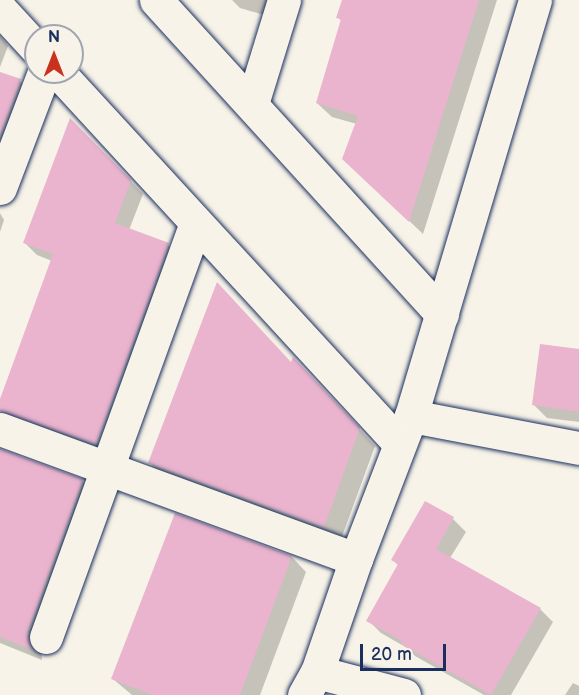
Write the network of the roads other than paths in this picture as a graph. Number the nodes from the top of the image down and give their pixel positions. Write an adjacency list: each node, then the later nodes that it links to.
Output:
1 (156, 0): 8 (street)
2 (285, 0): 8 (street)
3 (535, 0): 11 (street)
4 (0, 9): 5 (street)
5 (24, 35)
6 (39, 84): 9 (street)
7 (69, 84): 10 (street)
8 (252, 104): 11 (street)
9 (0, 188)
10 (196, 223): 13 (street); 15 (street)
11 (442, 314): 13 (street)
12 (0, 429): 15 (street)
13 (405, 429): 14 (street); 16 (street)
14 (579, 448)
15 (107, 470): 16 (street); 17 (street)
16 (356, 559): 18 (street)
17 (46, 638)
18 (311, 683): 19 (street)
19 (404, 695)

